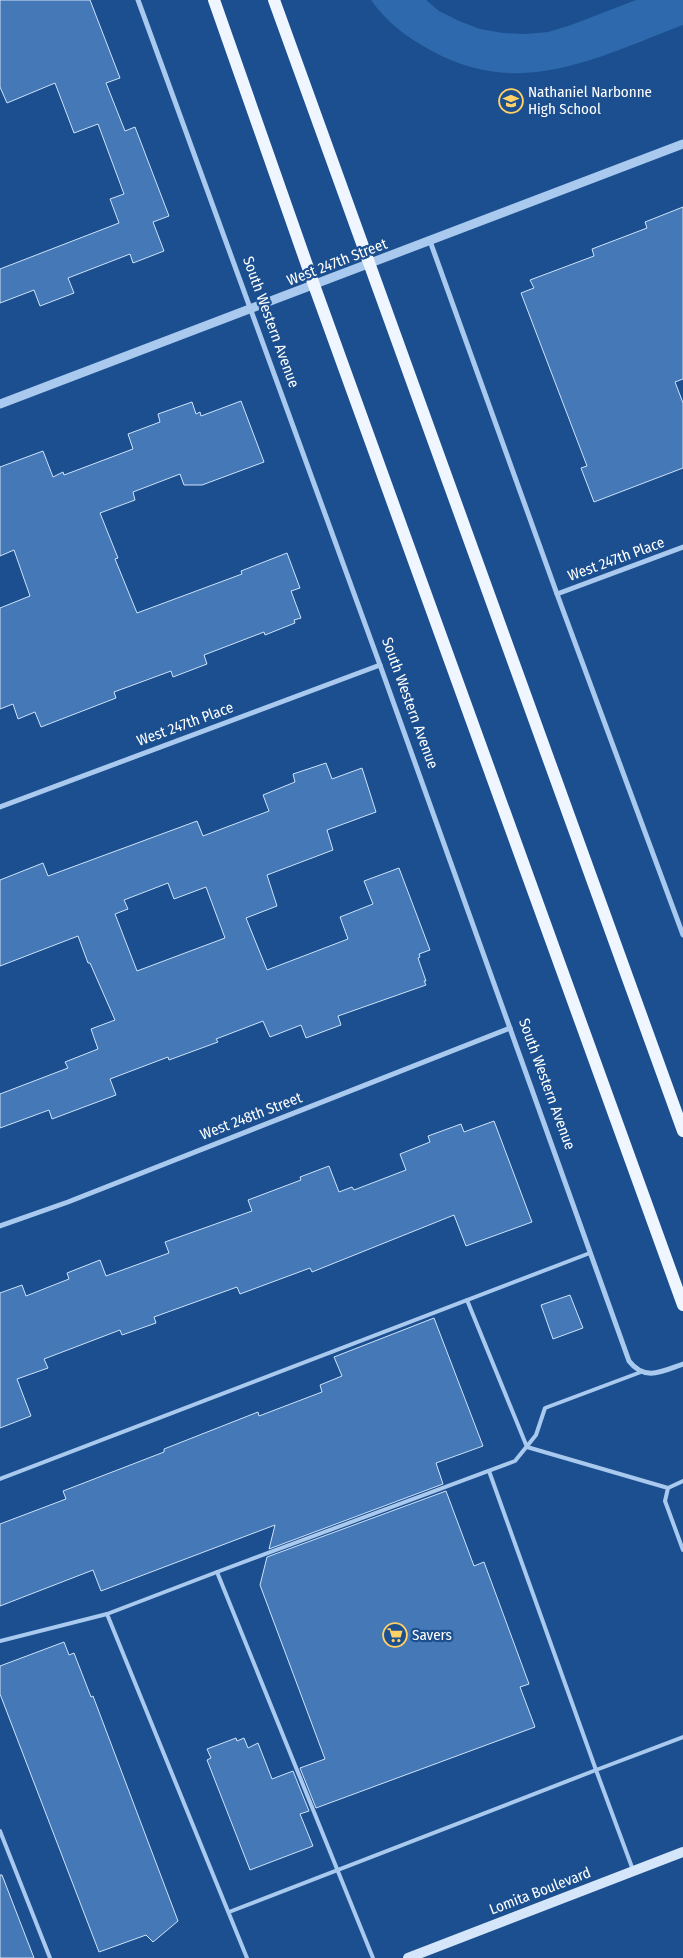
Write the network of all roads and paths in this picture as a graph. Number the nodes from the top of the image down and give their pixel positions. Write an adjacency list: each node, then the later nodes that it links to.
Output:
1 (138, 0): 8 (street, South Western Avenue)
2 (214, 0): 7 (main road)
3 (274, 0): 6 (main road)
4 (683, 144): 5 (street, West 247th Street)
5 (430, 241): 6 (street, West 247th Street); 11 (street)
6 (371, 264): 7 (street, West 247th Street); 16 (main road)
7 (314, 285): 8 (street, West 247th Street); 20 (main road)
8 (249, 310): 9 (street, West 247th Street); 12 (street, South Western Avenue)
9 (0, 404)
10 (683, 547): 11 (street, West 247th Place)
11 (557, 594): 14 (street)
12 (380, 666): 13 (street, West 247th Place); 15 (street, South Western Avenue)
13 (0, 807)
14 (683, 935)
15 (510, 1028): 17 (street, West 248th Street); 18 (street, South Western Avenue)
16 (683, 1131)
17 (0, 1226)
18 (590, 1252): 19 (lane); 22 (street, South Western Avenue)
19 (467, 1300): 23 (lane); 25 (lane)
20 (683, 1305)
21 (683, 1364): 22 (street)
22 (641, 1372): 23 (lane)
23 (527, 1447): 24 (lane); 27 (lane)
24 (488, 1471): 29 (lane); 33 (lane)
25 (0, 1478)
26 (683, 1481): 27 (lane)
27 (668, 1488): 28 (lane)
28 (683, 1550)
29 (217, 1572): 30 (lane); 36 (lane)
30 (107, 1614): 31 (lane); 38 (lane)
31 (0, 1641)
32 (683, 1736): 33 (lane)
33 (596, 1770): 36 (lane); 37 (lane)
34 (0, 1831): 39 (lane)
35 (683, 1852): 37 (main road, Lomita Boulevard)
36 (338, 1870): 38 (lane); 41 (lane)
37 (634, 1872): 42 (main road, Lomita Boulevard)
38 (229, 1912): 40 (lane)
39 (50, 1958)
40 (247, 1958)
41 (373, 1958)
42 (408, 1958)

